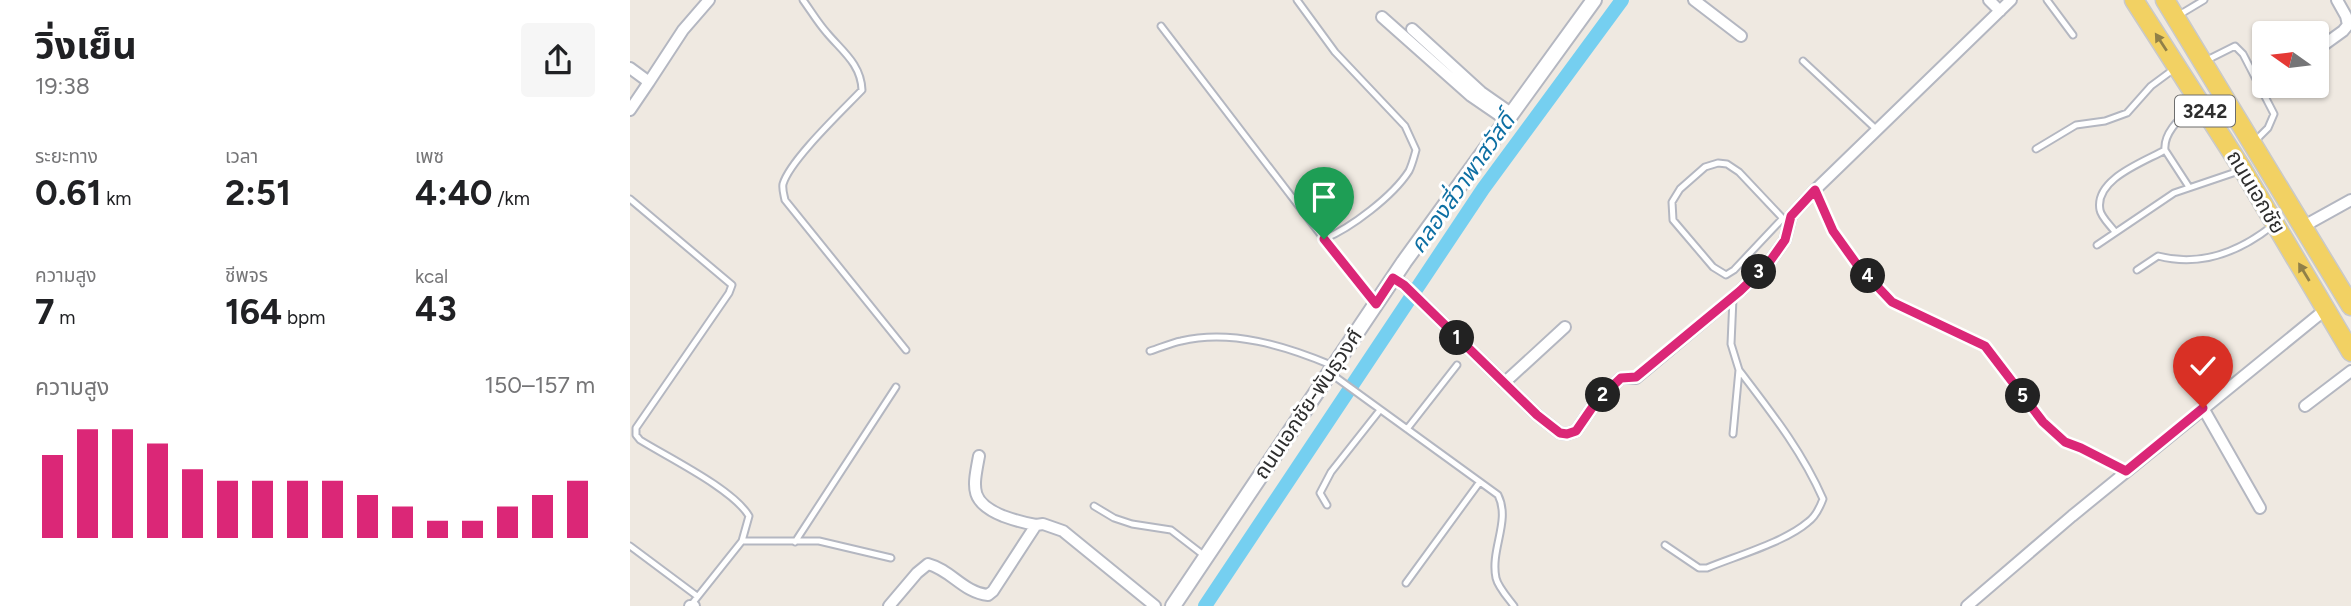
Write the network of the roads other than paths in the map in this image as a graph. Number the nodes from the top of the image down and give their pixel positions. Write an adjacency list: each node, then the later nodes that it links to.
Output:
1 (709, 0): 25 (street)
2 (803, 0): 51 (lane)
3 (1297, 0): 42 (lane)
4 (1694, 0): 19 (street)
5 (1989, 0): 13 (street)
6 (2011, 0): 13 (street)
7 (2048, 0): 18 (lane)
8 (2134, 0): 23 (main road, ถนนเอกชัย / 3242, one-way to 8)
9 (2165, 0): 15 (main road, ถนนเอกชัย / 3242)
10 (2204, 0): 15 (lane)
11 (2337, 0): 20 (street)
12 (1588, 2): 28 (street, ถนนเอกชัย-พันธุวงศ์)
13 (2000, 10): 29 (street)
14 (1382, 17): 28 (street)
15 (2176, 17): 22 (main road, ถนนเอกชัย / 3242)
16 (1161, 26): 42 (lane)
17 (1412, 29): 28 (street)
18 (2073, 35)
19 (1741, 36)
20 (2329, 41)
21 (1802, 61): 29 (lane)
22 (2204, 61): 30 (main road, ถนนเอกชัย / 3242); 30 (lane)
23 (2177, 67): 26 (main road, ถนนเอกชัย / 3242); 31 (lane)
24 (630, 68): 25 (street)
25 (649, 82): 27 (street)
26 (2198, 101): 32 (lane); 33 (main road, ถนนเอกชัย / 3242)
27 (630, 110)
28 (1509, 117): 45 (street, ถนนเอกชัย-พันธุวงศ์)
29 (1877, 130): 35 (street)
30 (2253, 143): 40 (main road, ถนนเอกชัย / 3242)
31 (2036, 149)
32 (2165, 150): 34 (lane); 41 (lane)
33 (2243, 170): 34 (lane); 39 (main road, ถนนเอกชัย / 3242)
34 (2189, 187): 41 (lane)
35 (1815, 190): 38 (street); 66 (lane)
36 (630, 199): 72 (lane)
37 (2351, 201): 40 (street)
38 (1785, 222): 38 (lane); 46 (street)
39 (2274, 224): 44 (lane); 49 (main road, ถนนเอกชัย / 3242, one-way to 39)
40 (2304, 226): 48 (main road, ถนนเอกชัย / 3242)
41 (2115, 232): 43 (lane)
42 (1324, 239): 47 (lane)
43 (2097, 244)
44 (2137, 270)
45 (1399, 282): 47 (street, ถนนเอกชัย-พันธุวงศ์); 58 (street)
46 (1733, 297): 55 (lane); 58 (street)
47 (1376, 304): 57 (street, ถนนเอกชัย-พันธุวงศ์)
48 (2351, 306)
49 (2326, 309): 53 (main road, ถนนเอกชัย / 3242); 61 (street)
50 (1565, 327): 58 (street)
51 (906, 350)
52 (1150, 351): 57 (lane)
53 (2351, 352)
54 (1457, 365): 63 (lane)
55 (1739, 370): 64 (lane); 74 (lane)
56 (2351, 371): 60 (street)
57 (1335, 374): 62 (lane); 76 (street, ถนนเอกชัย-พันธุวงศ์)
58 (1504, 383)
59 (896, 387): 73 (lane)
60 (2305, 405)
61 (2203, 408): 66 (street); 70 (street)
62 (1380, 410): 63 (lane); 68 (lane)
63 (1407, 429): 67 (lane)
64 (1733, 434)
65 (979, 456): 71 (street)
66 (2126, 471): 84 (street)
67 (1479, 483): 78 (lane); 83 (lane)
68 (1327, 505)
69 (1094, 506): 76 (lane)
70 (2260, 508)
71 (1036, 525): 80 (street); 81 (street)
72 (742, 541): 73 (lane); 79 (lane)
73 (795, 542): 77 (lane)
74 (1665, 545)
75 (630, 546): 79 (lane)
76 (1206, 557): 82 (street, ถนนเอกชัย-พันธุวงศ์)
77 (891, 558)
78 (1406, 583)
79 (693, 603)
80 (889, 606)
81 (1156, 606)
82 (1173, 606)
83 (1514, 606)
84 (1967, 606)

